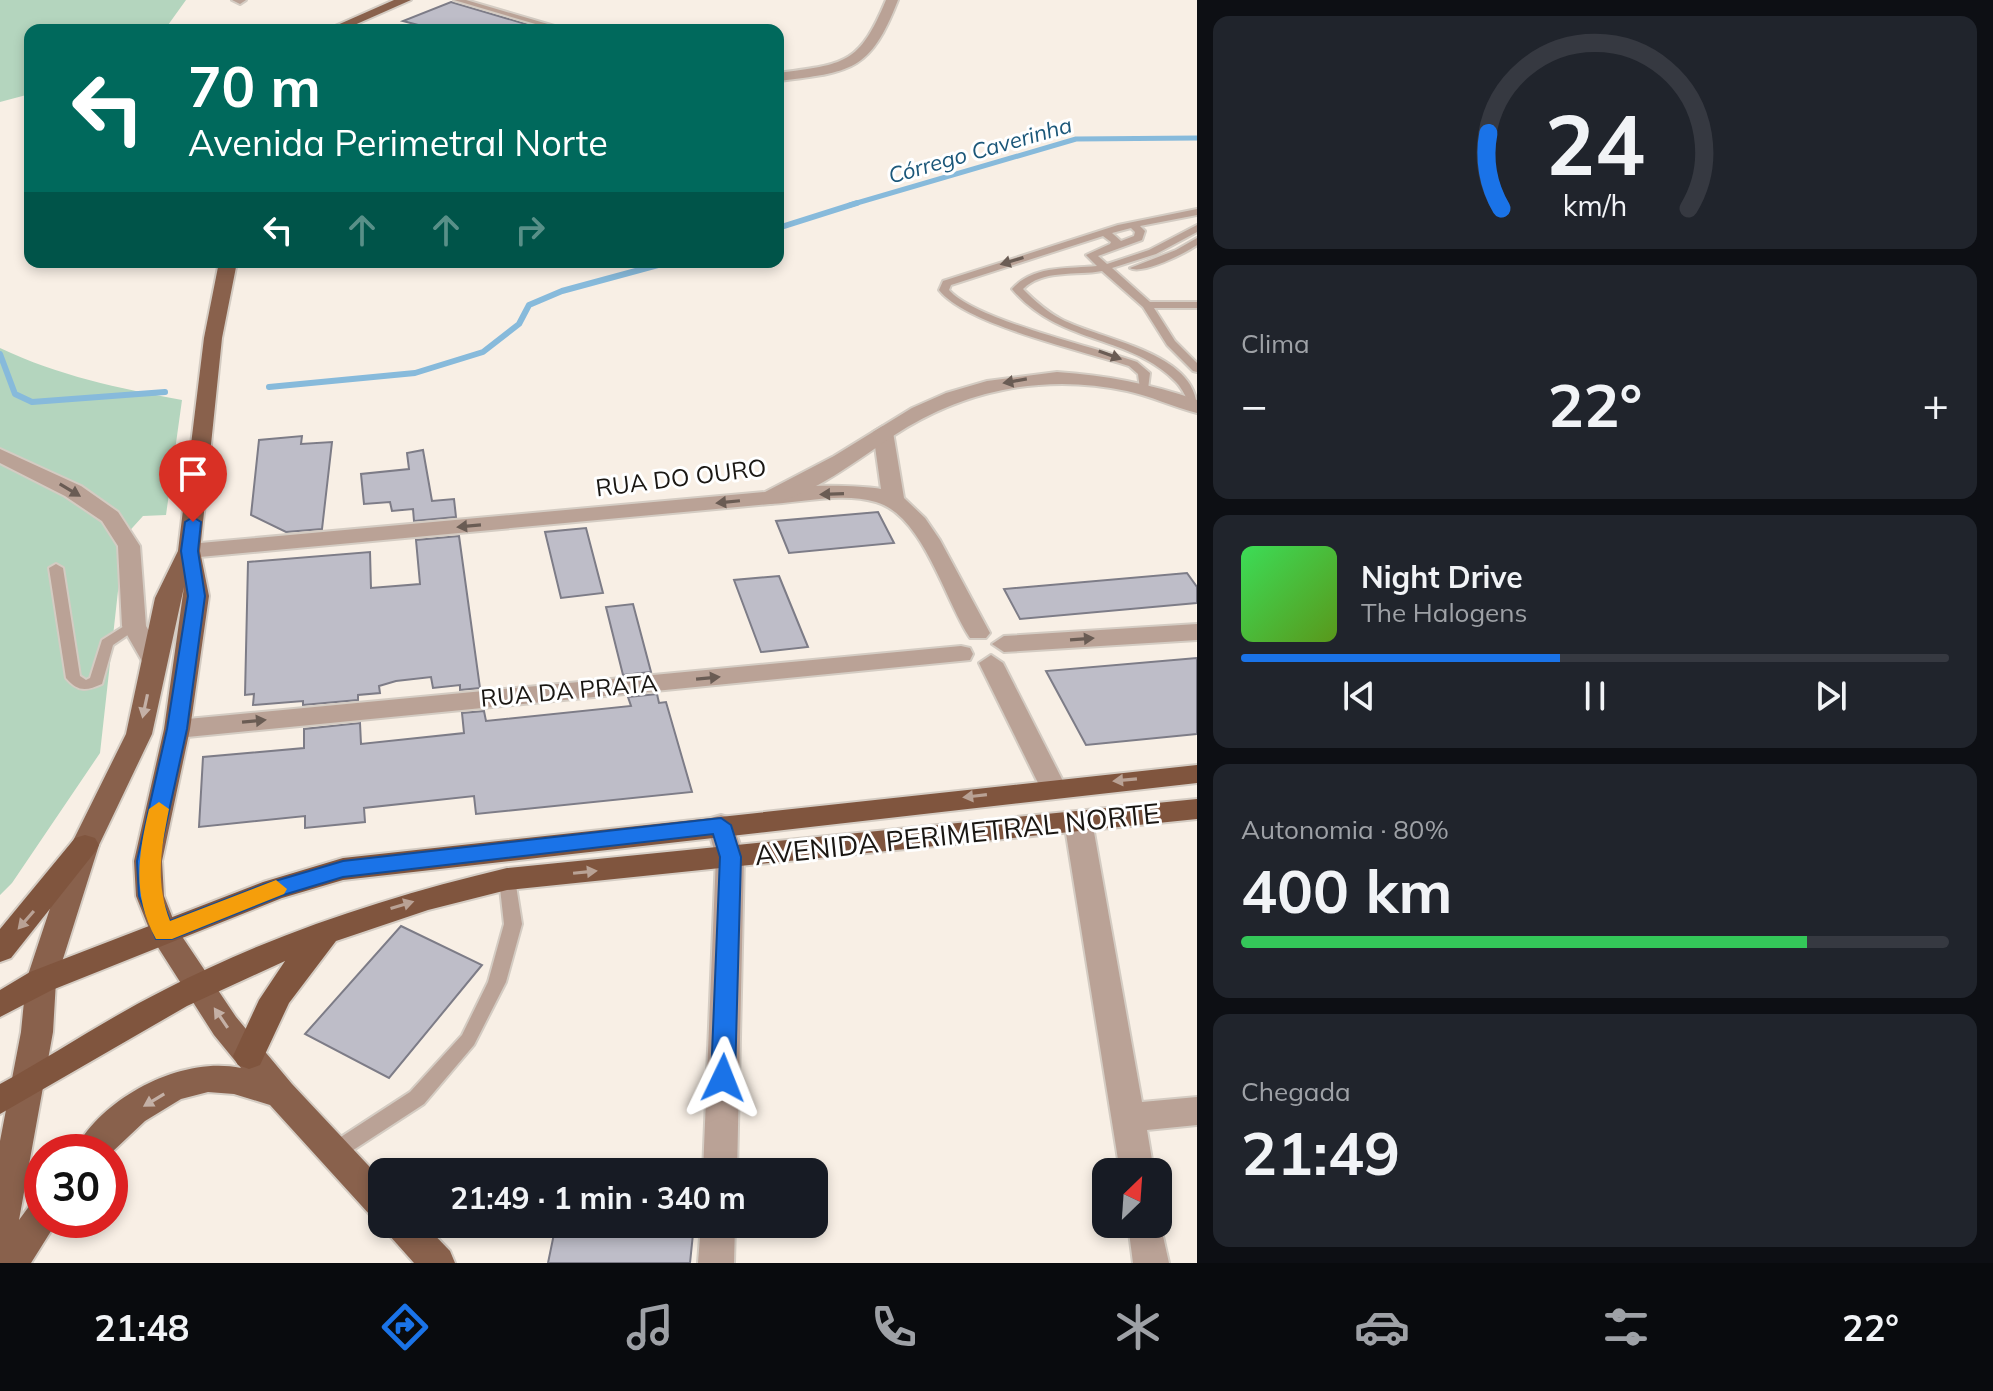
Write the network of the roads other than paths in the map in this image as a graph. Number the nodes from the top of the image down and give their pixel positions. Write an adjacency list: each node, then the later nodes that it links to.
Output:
1 (405, 0): 4 (main road)
2 (458, 0): 5 (lane)
3 (892, 0): 6 (street)
4 (347, 24)
5 (543, 24)
6 (784, 76)
7 (1197, 212): 8 (lane)
8 (1132, 224): 10 (lane); 12 (lane)
9 (1197, 228): 14 (lane)
10 (1106, 233): 12 (lane); 20 (lane, one-way to 20)
11 (1197, 241): 14 (lane)
12 (1114, 246): 14 (lane)
13 (227, 268): 26 (main road)
14 (1108, 271): 15 (lane); 21 (lane)
15 (1147, 305): 16 (lane); 17 (lane)
16 (1197, 305)
17 (1175, 347): 18 (lane); 19 (lane)
18 (1197, 351)
19 (1197, 369)
20 (1144, 387): 21 (street, RUA DO OURO); 22 (street, RUA DO OURO, one-way to 22)
21 (1197, 407)
22 (883, 432): 24 (street, RUA DO OURO); 25 (street)
23 (0, 455): 28 (street, one-way to 28)
24 (770, 498): 25 (street, one-way to 24); 26 (street, RUA DO OURO, one-way to 26)
25 (893, 500): 30 (street)
26 (189, 551): 33 (main road); 34 (main road)
27 (56, 568): 28 (lane)
28 (134, 626): 33 (street)
29 (1197, 632): 32 (street, one-way to 29)
30 (978, 633): 31 (street); 32 (street)
31 (961, 654): 32 (street); 34 (street, RUA DA PRATA, one-way to 31)
32 (998, 654): 36 (street)
33 (155, 662): 40 (main road, one-way to 40)
34 (177, 729): 44 (main road)
35 (1197, 774): 36 (highway, AVENIDA PERIMETRAL NORTE, one-way to 36)
36 (1053, 787): 39 (highway, AVENIDA PERIMETRAL NORTE, one-way to 39)
37 (1197, 809): 38 (highway, AVENIDA PERIMETRAL NORTE)
38 (1078, 821): 41 (highway, AVENIDA PERIMETRAL NORTE); 53 (street)
39 (721, 825): 41 (street); 44 (highway, AVENIDA PERIMETRAL NORTE)
40 (85, 845): 45 (highway, one-way to 45); 46 (main road)
41 (730, 857): 42 (highway, AVENIDA PERIMETRAL NORTE, one-way to 41); 56 (street)
42 (507, 879): 43 (highway, AVENIDA PERIMETRAL NORTE, one-way to 42); 55 (lane)
43 (343, 925): 47 (highway, AVENIDA PERIMETRAL NORTE); 49 (highway)
44 (164, 933): 46 (highway, AVENIDA PERIMETRAL NORTE); 47 (main road)
45 (0, 950)
46 (41, 981): 48 (highway, AVENIDA PERIMETRAL NORTE); 50 (main road)
47 (199, 986): 49 (main road, one-way to 47); 50 (highway, AVENIDA PERIMETRAL NORTE)
48 (0, 1005)
49 (249, 1056): 51 (main road)
50 (12, 1094): 59 (main road)
51 (281, 1094): 54 (main road, one-way to 54); 55 (main road)
52 (1197, 1111): 53 (street)
53 (1128, 1118): 57 (street)
54 (106, 1134)
55 (334, 1152): 58 (main road)
56 (720, 1158)
57 (1135, 1158)
58 (368, 1189)
59 (0, 1230)
60 (27, 1238): 64 (main road)
61 (414, 1238): 65 (main road)
62 (717, 1238): 66 (street)
63 (1147, 1238): 67 (street)
64 (11, 1263)
65 (437, 1263)
66 (716, 1263)
67 (1151, 1263)

